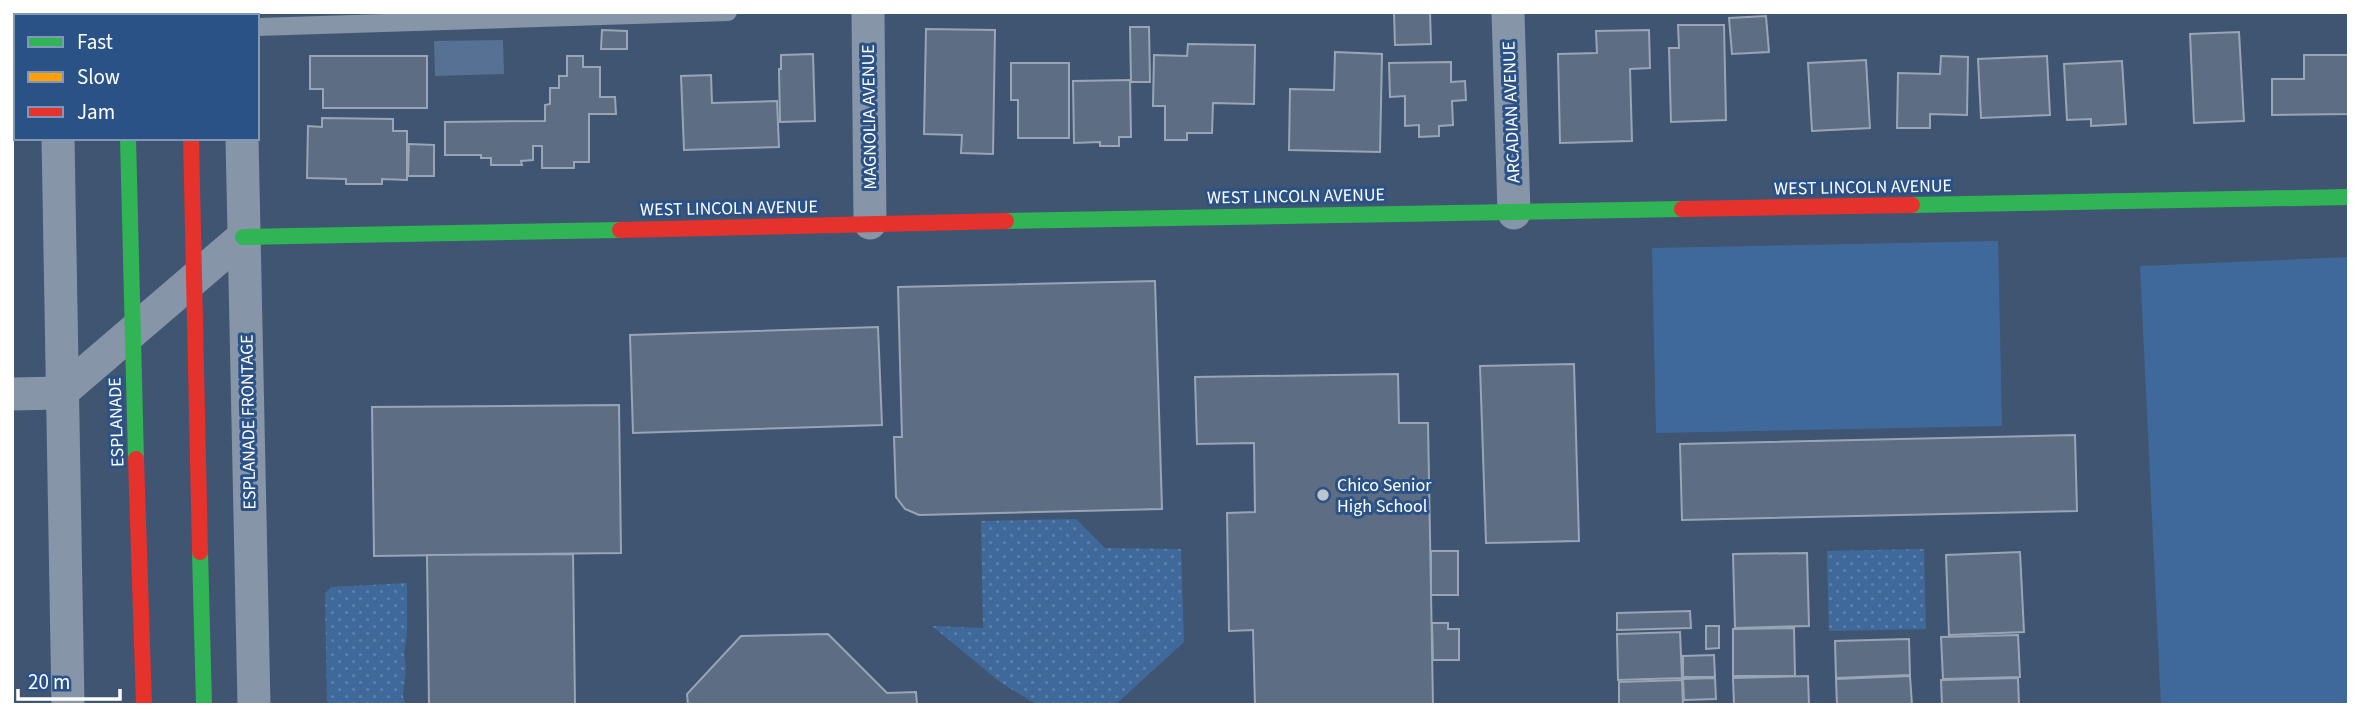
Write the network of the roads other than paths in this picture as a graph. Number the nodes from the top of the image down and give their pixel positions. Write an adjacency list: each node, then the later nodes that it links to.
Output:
1 (728, 12): 4 (lane)
2 (867, 12): 11 (street, MAGNOLIA AVENUE)
3 (1508, 12): 10 (street, ARCADIAN AVENUE)
4 (259, 27)
5 (58, 140): 15 (street)
6 (128, 140): 14 (street, ESPLANADE)
7 (191, 140): 13 (street)
8 (242, 140): 12 (street, ESPLANADE FRONTAGE)
9 (2349, 197): 10 (street, WEST LINCOLN AVENUE)
10 (1514, 213): 11 (street, WEST LINCOLN AVENUE)
11 (870, 223): 12 (street, WEST LINCOLN AVENUE)
12 (243, 237): 13 (street); 20 (street, ESPLANADE FRONTAGE)
13 (194, 280): 14 (street); 19 (street)
14 (131, 333): 15 (street); 18 (street, ESPLANADE)
15 (61, 393): 16 (street); 17 (street)
16 (12, 394)
17 (68, 705)
18 (144, 705)
19 (204, 705)
20 (254, 705)

